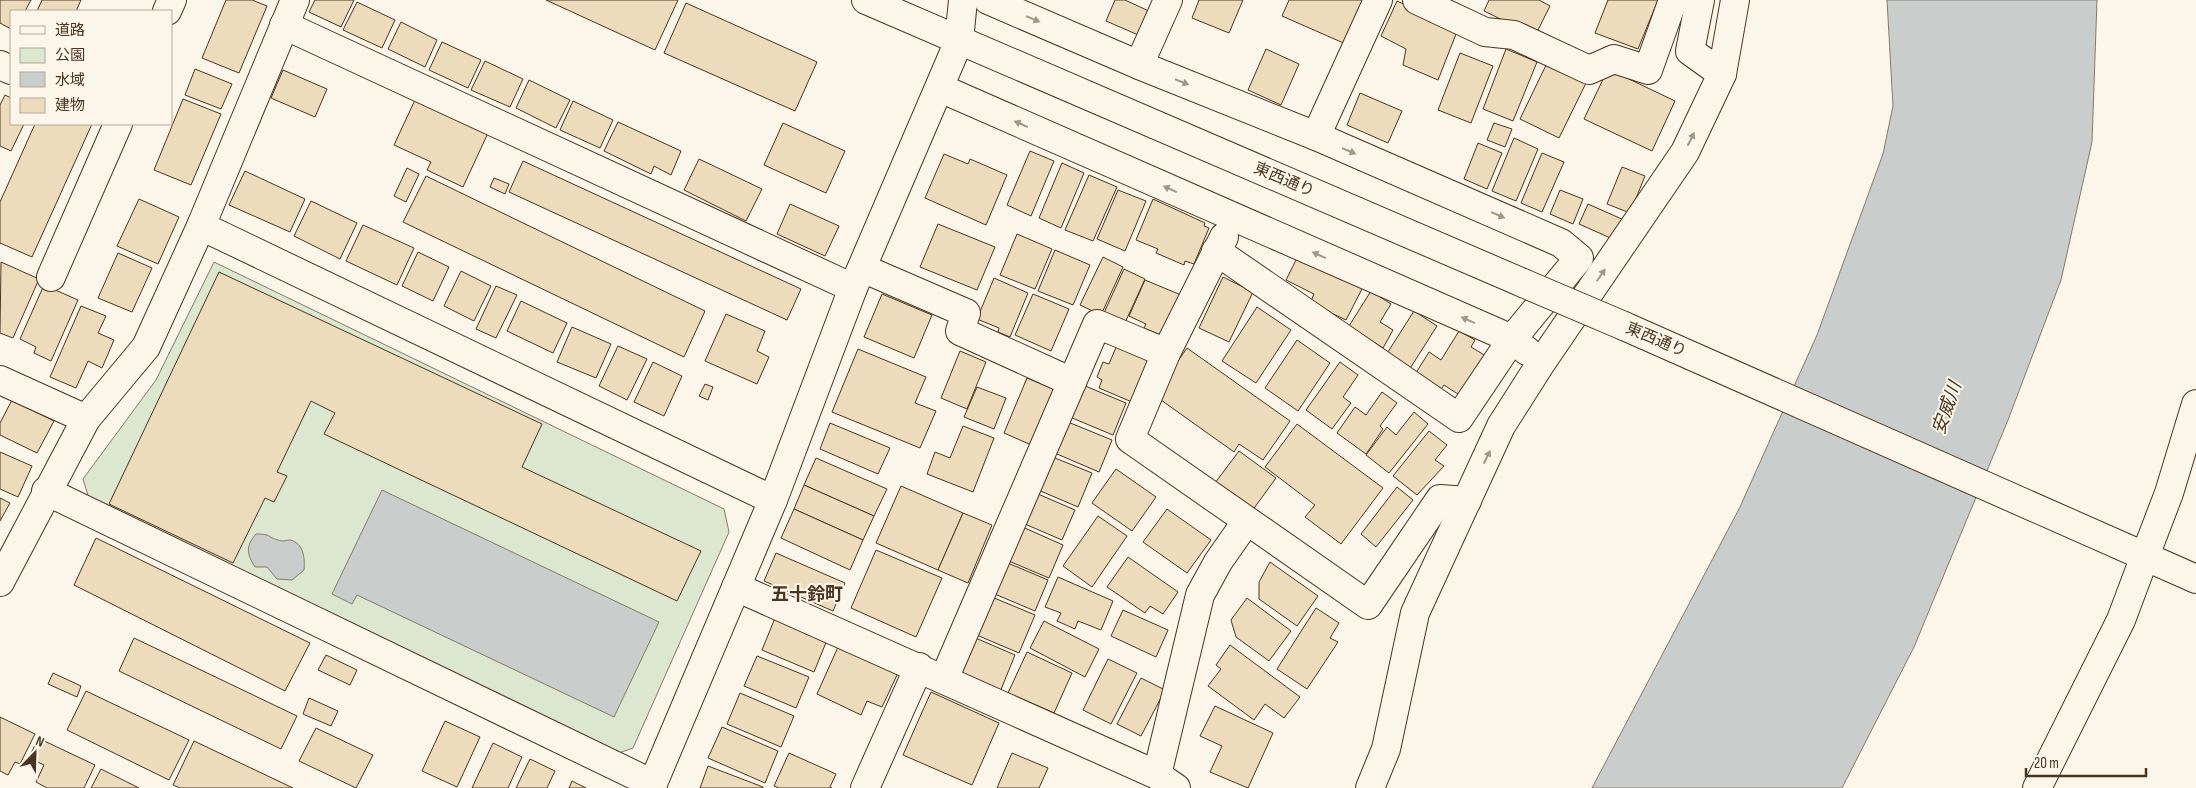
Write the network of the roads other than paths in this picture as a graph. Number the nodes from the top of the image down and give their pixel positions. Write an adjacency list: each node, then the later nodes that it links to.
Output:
1 (295, 0): 11 (street)
2 (866, 0): 12 (street, 東西通り)
3 (963, 0): 12 (street)
4 (988, 0): 13 (street, one-way to 13)
5 (1168, 0): 13 (street)
6 (1378, 0): 17 (street)
7 (1417, 0): 8 (street)
8 (1673, 0)
9 (1700, 0): 14 (street)
10 (1735, 0): 14 (street)
11 (284, 25): 19 (street); 22 (street)
12 (959, 41): 15 (street); 34 (street, 東西通り, bridge)
13 (1139, 65): 17 (street, one-way to 17)
14 (1722, 74): 25 (street, one-way to 14)
15 (940, 88): 18 (street, one-way to 15); 22 (street)
16 (118, 125): 21 (street)
17 (1316, 136): 23 (street, one-way to 23)
18 (1234, 218): 20 (street); 23 (street, one-way to 18)
19 (201, 226): 29 (street); 31 (street)
20 (1216, 252): 23 (street); 24 (street)
21 (50, 277)
22 (858, 278): 27 (street); 31 (street)
23 (1512, 339): 25 (street)
24 (1166, 353): 27 (street); 33 (street)
25 (1541, 363): 32 (street, one-way to 25)
26 (0, 380): 29 (street)
27 (1072, 382): 39 (street)
28 (2196, 404): 34 (street)
29 (86, 419): 30 (street)
30 (46, 491): 35 (street); 41 (street)
31 (773, 500): 37 (street)
32 (1467, 501): 33 (street); 43 (street)
33 (1246, 522): 40 (street)
34 (2144, 556): 36 (street, 東西通り); 44 (street)
35 (0, 579)
36 (2196, 580)
37 (736, 587): 38 (street); 41 (street)
38 (919, 667): 39 (street); 42 (street)
39 (944, 679): 40 (street)
40 (1167, 781)
41 (652, 786)
42 (865, 788)
43 (1370, 788)
44 (2037, 788)

